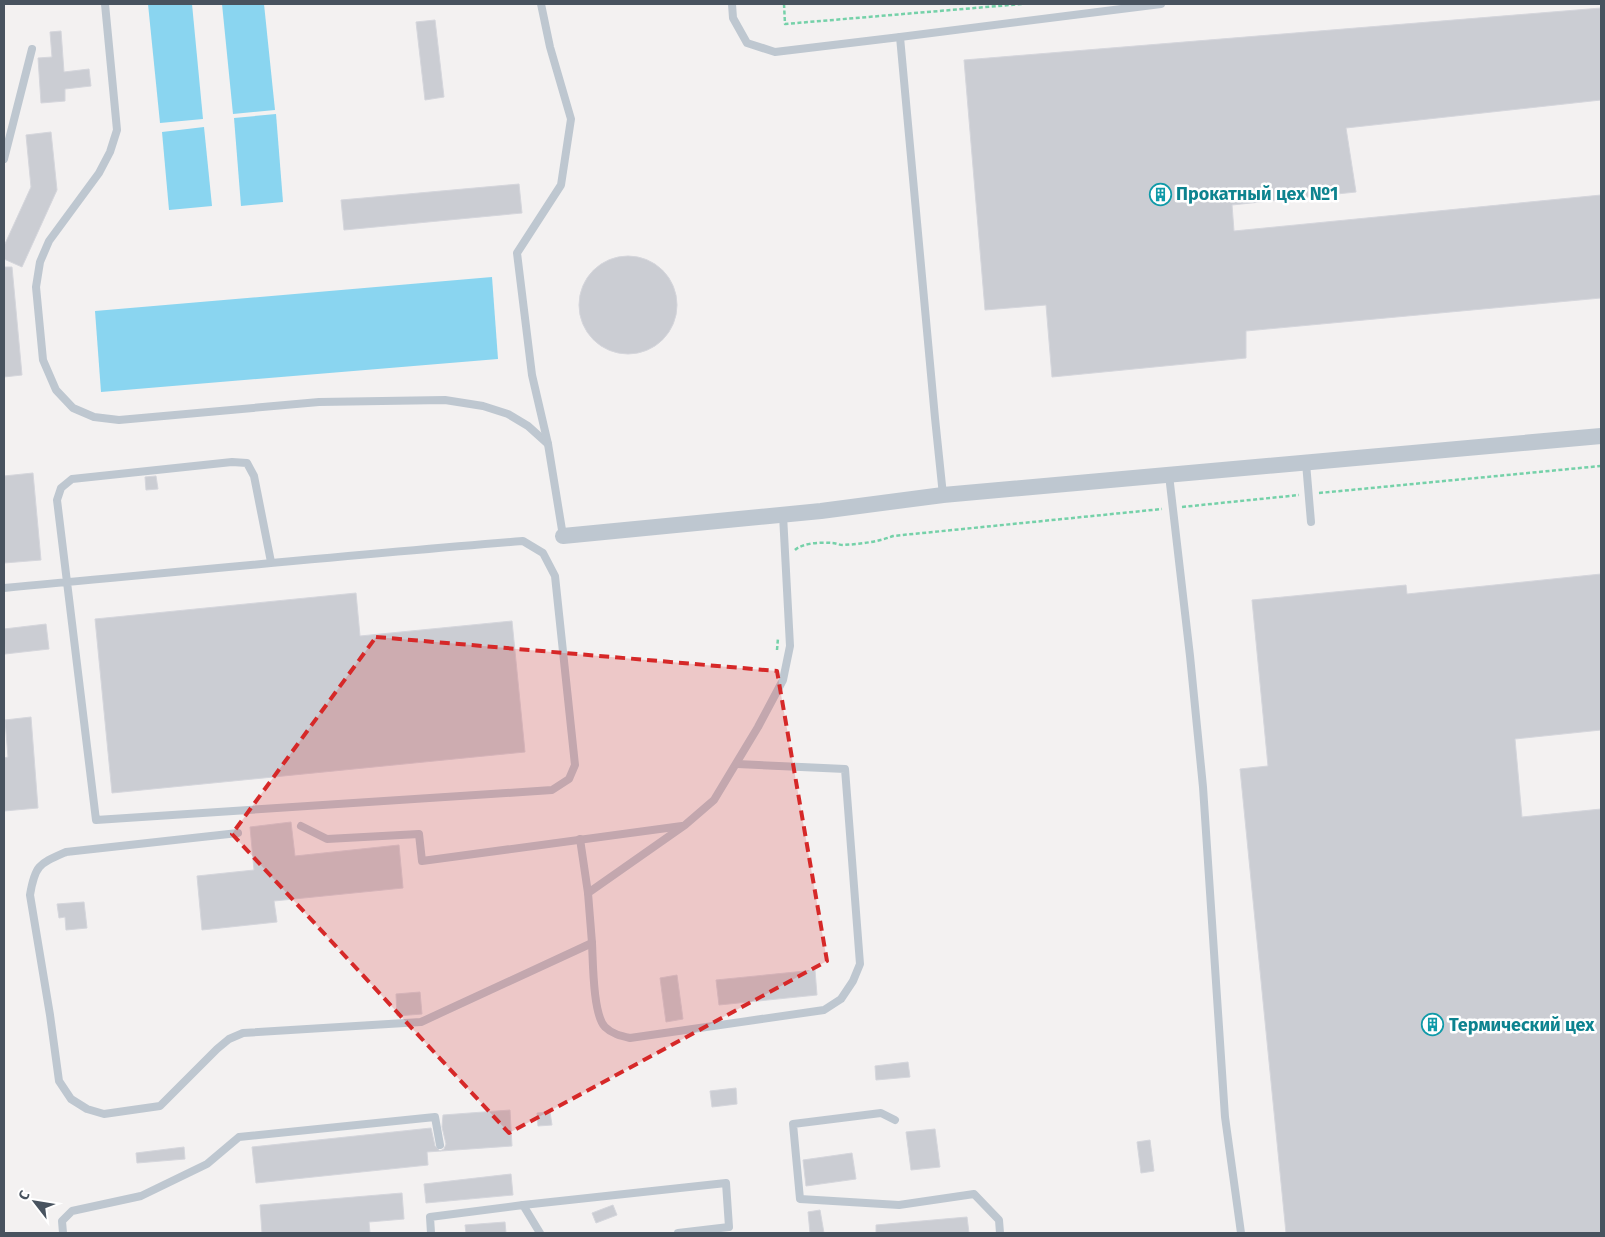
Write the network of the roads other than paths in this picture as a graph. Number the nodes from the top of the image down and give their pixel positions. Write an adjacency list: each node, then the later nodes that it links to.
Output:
1 (105, 4): 9 (lane)
2 (540, 4): 9 (lane)
3 (732, 4): 5 (lane)
4 (1161, 4): 5 (lane)
5 (900, 37): 12 (lane)
6 (32, 49): 7 (lane)
7 (4, 159)
8 (1601, 436): 10 (street)
9 (548, 444): 15 (lane)
10 (1306, 463): 11 (street); 14 (lane)
11 (1169, 475): 12 (street); 34 (lane)
12 (943, 495): 13 (street)
13 (783, 515): 15 (street); 19 (lane)
14 (1311, 522)
15 (563, 536)
16 (271, 562): 17 (lane); 17 (lane); 17 (lane)
17 (66, 582): 18 (lane)
18 (4, 588)
19 (737, 764): 20 (lane); 25 (lane)
20 (685, 825): 23 (lane); 24 (lane)
21 (302, 826): 23 (lane)
22 (238, 833): 25 (lane)
23 (580, 839): 24 (lane)
24 (588, 893): 25 (lane)
25 (592, 943)
26 (895, 1120): 33 (lane)
27 (440, 1145): 29 (lane)
28 (523, 1205): 30 (lane); 31 (lane); 32 (lane)
29 (63, 1233)
30 (431, 1233)
31 (540, 1233)
32 (678, 1233)
33 (1000, 1233)
34 (1241, 1233)

